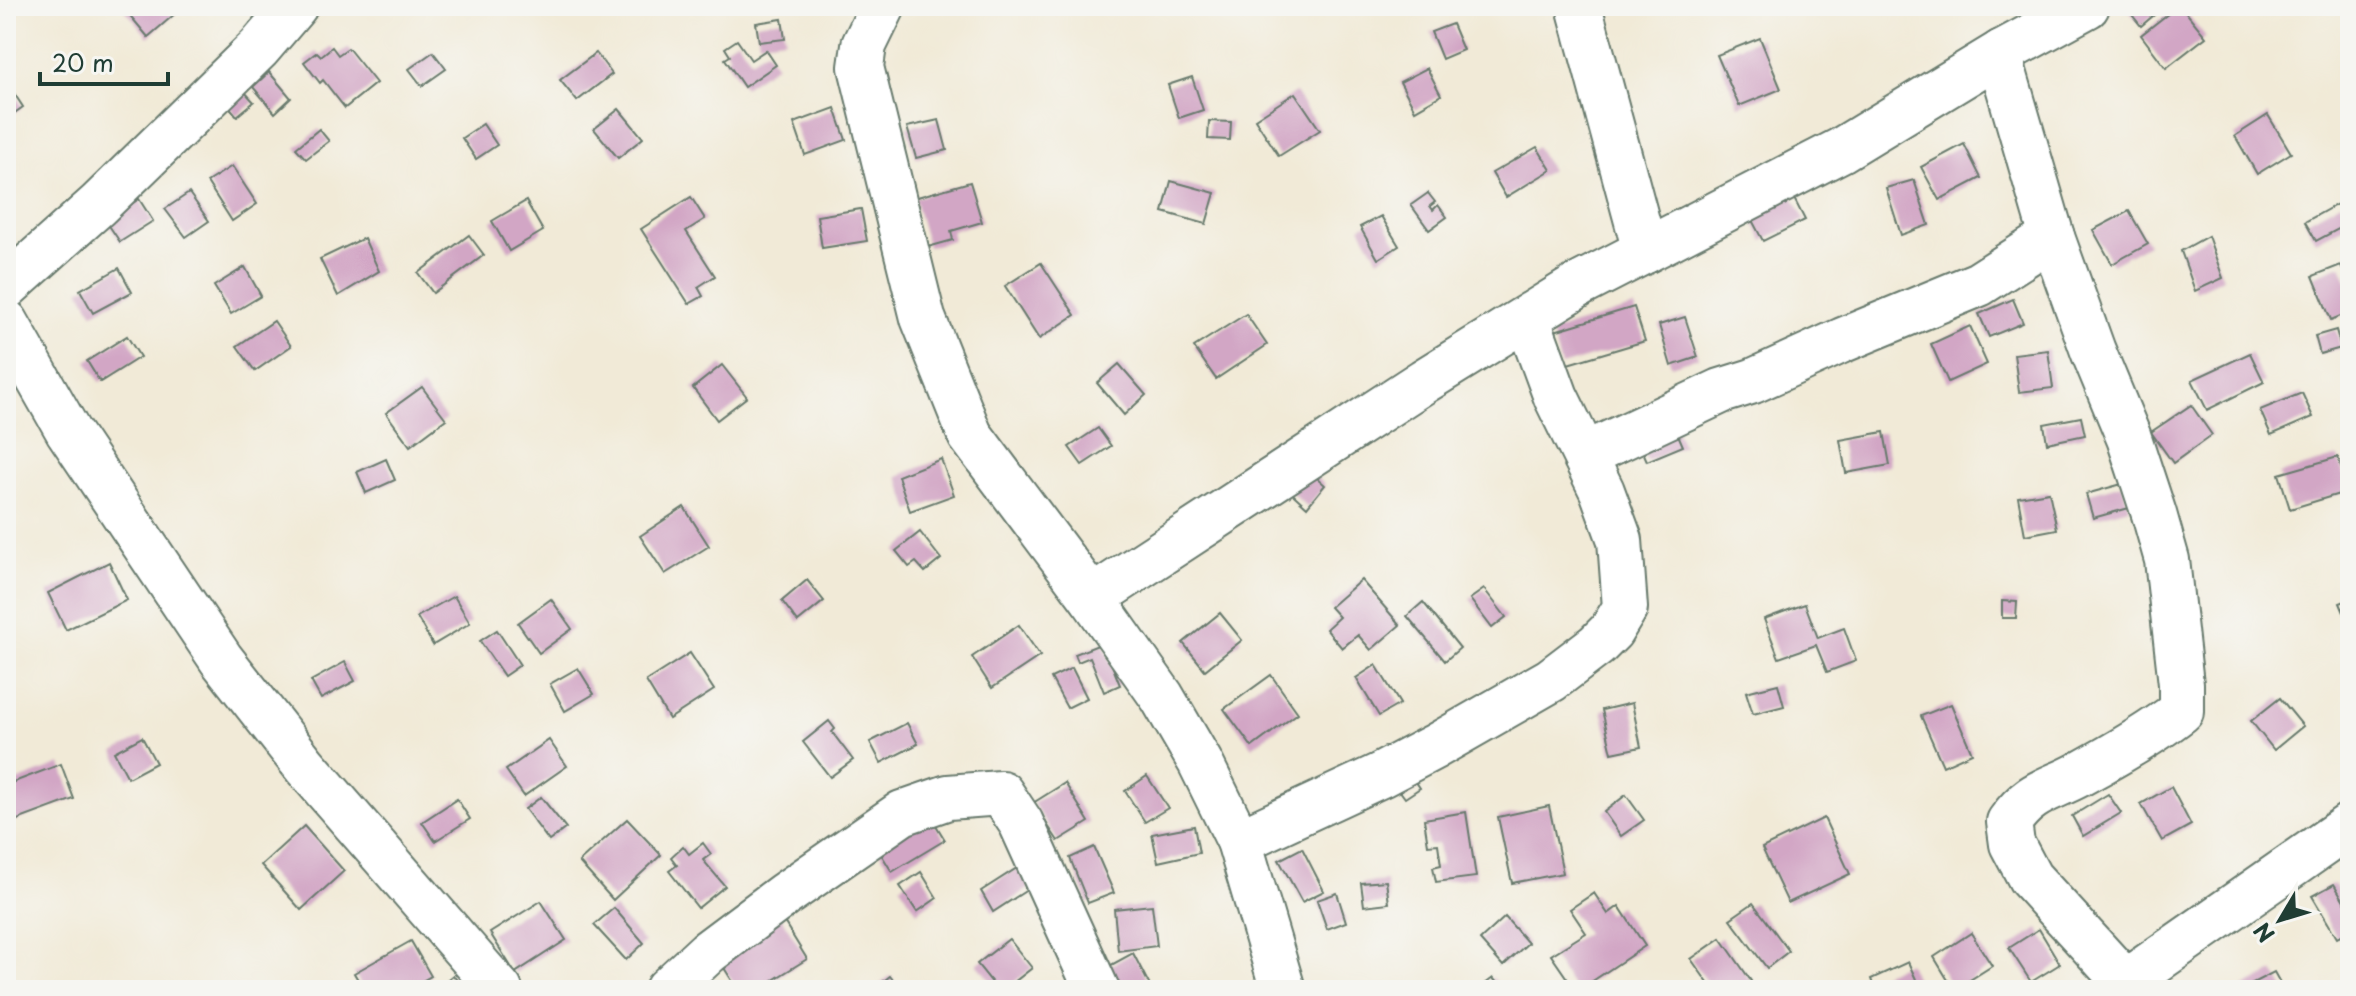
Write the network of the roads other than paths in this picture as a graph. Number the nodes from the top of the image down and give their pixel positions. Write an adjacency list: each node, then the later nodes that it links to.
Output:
1 (295, 6): 8 (street)
2 (883, 6): 12 (street)
3 (1579, 6): 7 (street)
4 (2087, 6): 5 (street)
5 (2002, 52): 6 (street); 7 (street)
6 (2052, 237): 11 (street); 15 (street)
7 (1645, 251): 9 (street)
8 (6, 287)
9 (1527, 318): 11 (street); 12 (street)
10 (6, 322): 16 (street)
11 (1585, 455): 14 (street)
12 (1092, 598): 14 (street)
13 (2350, 825): 15 (street)
14 (1239, 841): 19 (street)
15 (2120, 986)
16 (500, 990)
17 (667, 990): 18 (street)
18 (1097, 990)
19 (1283, 990)

